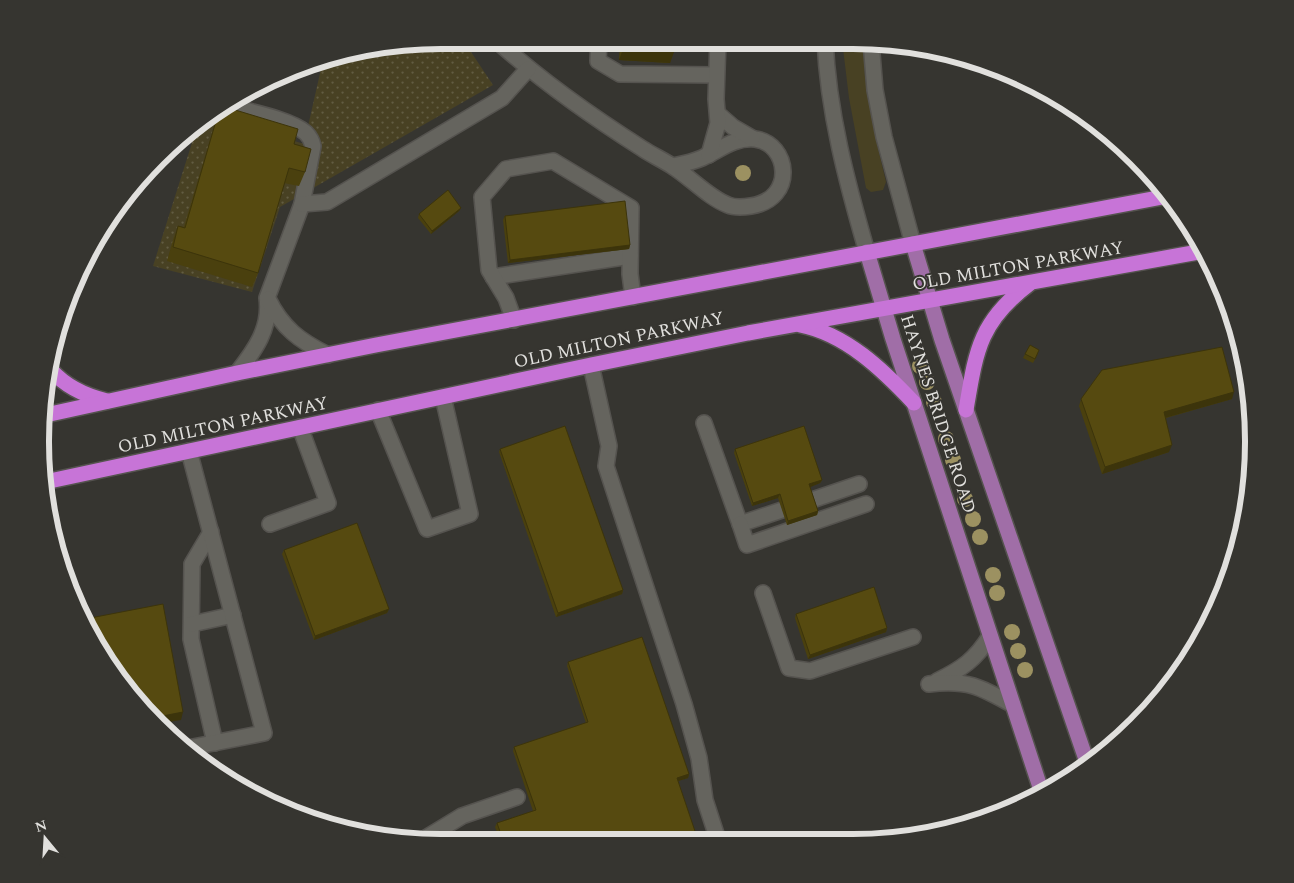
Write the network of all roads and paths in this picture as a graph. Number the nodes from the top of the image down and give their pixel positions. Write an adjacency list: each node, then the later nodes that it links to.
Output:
1 (506, 49): 6 (street)
2 (599, 49): 7 (street)
3 (717, 49): 7 (street)
4 (826, 49): 16 (street, HAYNES BRIDGE ROAD)
5 (872, 50): 15 (street, HAYNES BRIDGE ROAD)
6 (528, 69): 12 (street); 14 (street)
7 (716, 75): 9 (street)
8 (234, 108): 14 (street)
9 (718, 114): 10 (street); 11 (street)
10 (752, 138): 11 (street); 12 (street)
11 (709, 155): 12 (street)
12 (673, 166)
13 (1160, 197): 15 (highway)
14 (302, 204): 22 (street)
15 (913, 244): 16 (highway); 23 (main road, HAYNES BRIDGE ROAD)
16 (867, 252): 21 (highway); 24 (main road, HAYNES BRIDGE ROAD)
17 (1197, 252): 20 (highway, OLD MILTON PARKWAY)
18 (630, 256): 19 (street); 19 (street); 21 (street)
19 (493, 277): 25 (street)
20 (1031, 283): 23 (highway, OLD MILTON PARKWAY); 35 (highway)
21 (633, 297): 25 (highway)
22 (267, 298): 27 (street); 30 (street)
23 (930, 301): 24 (highway, OLD MILTON PARKWAY); 35 (main road, HAYNES BRIDGE ROAD)
24 (884, 308): 26 (highway, OLD MILTON PARKWAY); 33 (main road, HAYNES BRIDGE ROAD)
25 (514, 320): 27 (highway)
26 (796, 324): 28 (highway, OLD MILTON PARKWAY); 33 (highway)
27 (328, 355): 30 (highway)
28 (591, 364): 31 (highway, OLD MILTON PARKWAY); 60 (street)
29 (55, 373): 32 (highway)
30 (237, 373): 32 (highway)
31 (443, 397): 34 (highway, OLD MILTON PARKWAY); 34 (street)
32 (109, 402): 36 (highway)
33 (914, 403): 52 (main road, HAYNES BRIDGE ROAD)
34 (378, 410): 38 (highway, OLD MILTON PARKWAY)
35 (966, 410): 56 (main road, HAYNES BRIDGE ROAD)
36 (50, 414)
37 (704, 423): 46 (street)
38 (300, 427): 39 (highway, OLD MILTON PARKWAY); 45 (street)
39 (189, 451): 40 (highway, OLD MILTON PARKWAY); 47 (street)
40 (51, 481)
41 (859, 484): 42 (street)
42 (812, 500)
43 (866, 504): 46 (street)
44 (782, 510): 46 (street)
45 (270, 524)
46 (740, 524)
47 (211, 532): 49 (street); 50 (street)
48 (763, 594): 51 (street)
49 (233, 615): 50 (street); 54 (street)
50 (192, 624): 54 (street)
51 (913, 636)
52 (990, 636): 53 (main road, HAYNES BRIDGE ROAD); 53 (street)
53 (1013, 705): 57 (main road, HAYNES BRIDGE ROAD)
54 (215, 742): 55 (street)
55 (194, 747)
56 (1085, 758)
57 (1040, 787)
58 (517, 797): 59 (street)
59 (433, 834)
60 (716, 834)

